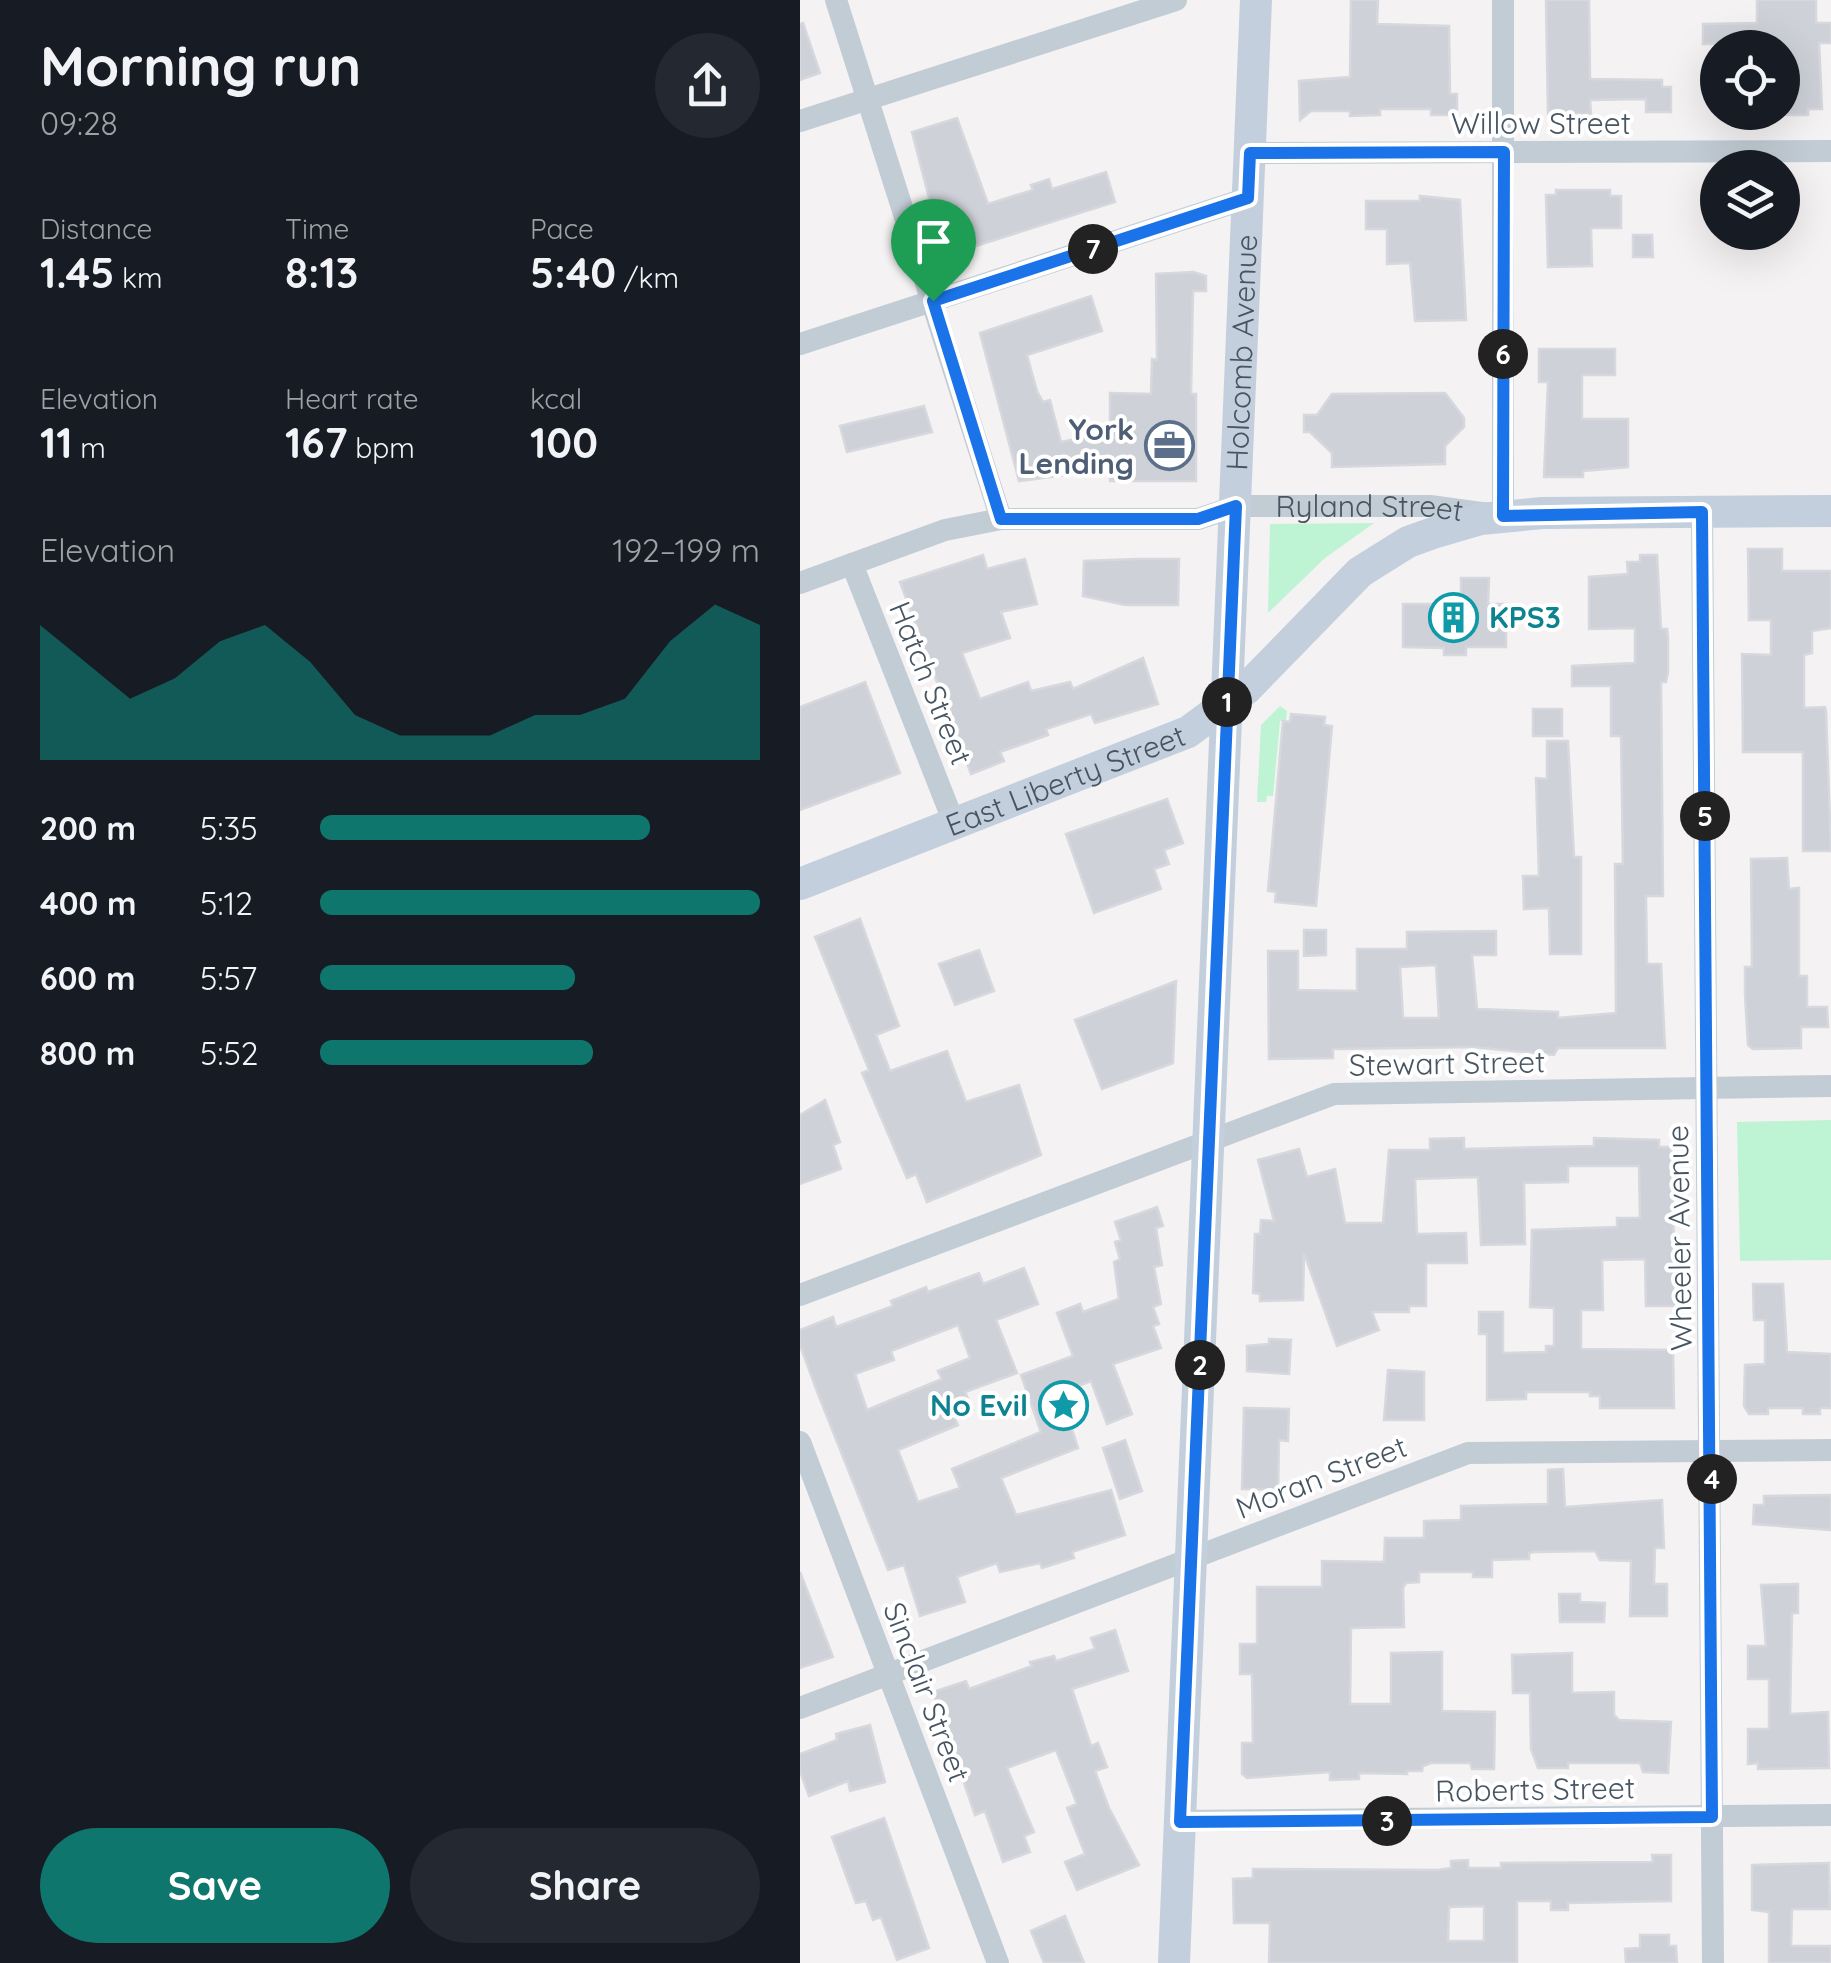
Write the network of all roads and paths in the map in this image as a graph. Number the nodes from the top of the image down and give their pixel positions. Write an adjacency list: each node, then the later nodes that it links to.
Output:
1 (836, 0): 5 (street)
2 (1176, 0): 5 (street)
3 (1256, 0): 9 (street, Holcomb Avenue)
4 (1504, 0): 7 (street)
5 (866, 100): 6 (street); 11 (street)
6 (800, 121)
7 (1504, 152): 8 (street, Willow Street); 9 (street, Willow Street); 16 (street)
8 (1831, 152)
9 (1250, 153): 10 (street, Holcomb Avenue)
10 (1248, 198): 11 (street); 13 (street, Holcomb Avenue)
11 (933, 301): 12 (street); 17 (street)
12 (800, 344)
13 (1236, 506): 16 (street, Ryland Street); 17 (street, Ryland Street); 20 (street, Holcomb Avenue)
14 (1702, 512): 15 (street, Ryland Street); 16 (street, Ryland Street); 24 (street, Wheeler Avenue)
15 (1831, 512)
16 (1503, 516): 20 (street, East Liberty Street)
17 (1001, 519): 18 (street, Ryland Street)
18 (852, 564): 19 (street, Ryland Street); 21 (street, Hatch Street)
19 (800, 583)
20 (1226, 706): 21 (street, East Liberty Street); 25 (street, Holcomb Avenue)
21 (954, 823): 22 (street, East Liberty Street)
22 (800, 884)
23 (1831, 1086): 24 (street, Stewart Street)
24 (1706, 1088): 25 (street, Stewart Street); 29 (street, Wheeler Avenue)
25 (1208, 1141): 26 (street, Stewart Street); 30 (street, Holcomb Avenue)
26 (800, 1295)
27 (800, 1442): 31 (street, Sinclair Street)
28 (1831, 1450): 29 (street, Moran Street)
29 (1712, 1451): 30 (street, Moran Street); 34 (street, Wheeler Avenue)
30 (1192, 1559): 31 (street, Moran Street); 35 (street, Holcomb Avenue)
31 (888, 1674): 32 (street, Moran Street); 36 (street, Sinclair Street)
32 (800, 1708)
33 (1831, 1815): 34 (street, Roberts Street)
34 (1712, 1817): 35 (street, Roberts Street); 38 (street, Wheeler Avenue)
35 (1180, 1822): 37 (street, Holcomb Avenue)
36 (998, 1963)
37 (1174, 1963)
38 (1713, 1963)

